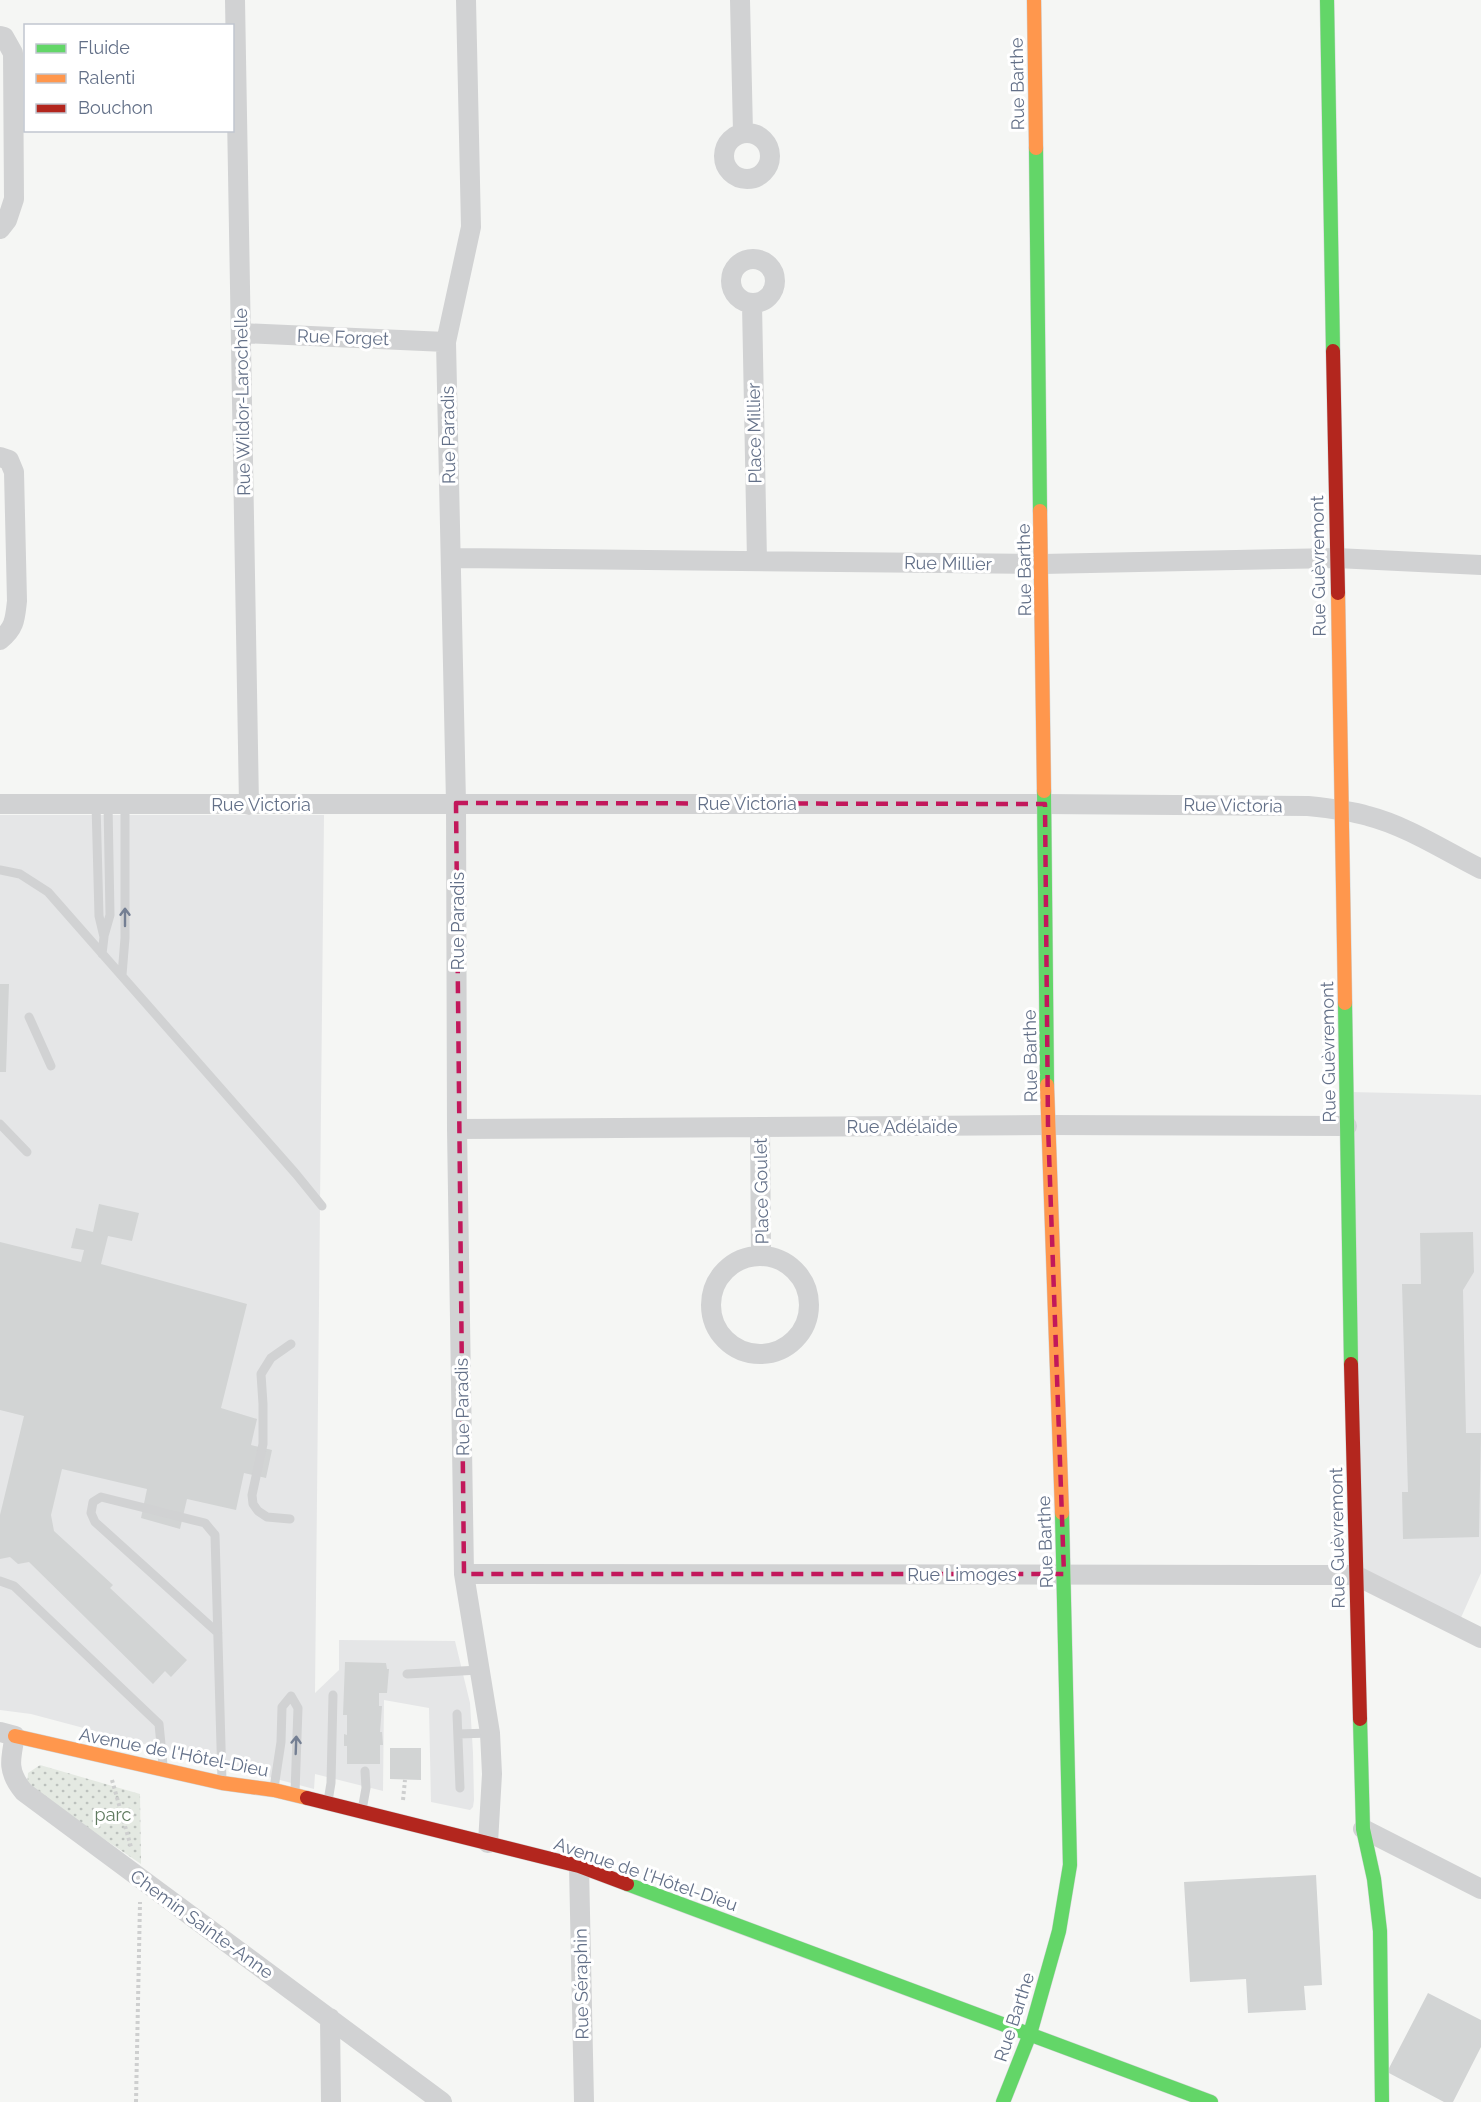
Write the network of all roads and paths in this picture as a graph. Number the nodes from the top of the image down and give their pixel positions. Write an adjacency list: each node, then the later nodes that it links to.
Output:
1 (235, 0): 10 (street, Rue Wildor-Larochelle)
2 (466, 0): 11 (street, Rue Paradis)
3 (740, 0): 7 (street)
4 (1034, 0): 16 (street, Rue Barthe)
5 (1327, 0): 14 (street, Rue Guèvremont)
6 (0, 36): 8 (street)
7 (743, 132)
8 (0, 229)
9 (752, 304): 15 (street, Place Millier)
10 (241, 333): 11 (street, Rue Forget); 23 (street, Rue Wildor-Larochelle)
11 (446, 342): 13 (street, Rue Paradis)
12 (0, 457): 18 (street)
13 (451, 558): 15 (street, Rue Millier); 19 (street, Rue Paradis)
14 (1336, 558): 16 (street, Rue Millier); 17 (street, Rue Millier); 24 (street, Rue Guèvremont)
15 (757, 561): 16 (street, Rue Millier)
16 (1042, 564): 22 (street, Rue Barthe)
17 (1481, 565)
18 (0, 640)
19 (456, 803): 22 (street, Rue Victoria); 23 (street, Rue Victoria); 35 (street, Rue Paradis)
20 (0, 804): 21 (street, Rue Victoria)
21 (110, 804): 23 (street, Rue Victoria); 27 (lane); 28 (lane, one-way to 21)
22 (1045, 804): 24 (street, Rue Victoria); 32 (street, Rue Barthe)
23 (249, 805)
24 (1341, 810): 25 (street, Rue Victoria); 33 (street, Rue Guèvremont)
25 (1481, 869)
26 (0, 870): 27 (lane)
27 (102, 954): 28 (lane)
28 (122, 975): 37 (lane)
29 (29, 1017): 30 (lane)
30 (51, 1066)
31 (0, 1124): 36 (lane)
32 (1048, 1125): 33 (street, Rue Adélaïde); 34 (street, Rue Adélaïde); 42 (street, Rue Barthe)
33 (1347, 1126): 43 (street, Rue Guèvremont)
34 (760, 1127): 35 (street, Rue Adélaïde); 38 (street, Place Goulet)
35 (457, 1130): 41 (street, Rue Paradis)
36 (27, 1152)
37 (322, 1206)
38 (761, 1256): 38 (street, Place Goulet)
39 (291, 1344): 40 (lane)
40 (290, 1519)
41 (464, 1574): 42 (street, Rue Limoges); 47 (street, Rue Paradis)
42 (1064, 1574): 43 (street, Rue Limoges); 69 (street, Rue Barthe)
43 (1355, 1575): 46 (street, Rue Limoges); 63 (street, Rue Guèvremont)
44 (0, 1581): 55 (lane)
45 (218, 1633): 45 (lane); 57 (lane)
46 (1481, 1638)
47 (479, 1670): 48 (lane); 51 (street, Rue Paradis)
48 (407, 1674)
49 (333, 1695): 61 (lane)
50 (457, 1714): 53 (lane)
51 (490, 1733): 53 (lane); 64 (street, Rue Paradis)
52 (8, 1734): 54 (street, Avenue de l'Hôtel-Dieu); 66 (street, Chemin Sainte-Anne)
53 (458, 1734): 58 (lane)
54 (106, 1758): 55 (street, Avenue de l'Hôtel-Dieu); 66 (path)
55 (163, 1771): 57 (street, Avenue de l'Hôtel-Dieu)
56 (365, 1771): 62 (lane)
57 (222, 1784): 59 (street, Avenue de l'Hôtel-Dieu)
58 (460, 1788)
59 (274, 1790): 60 (street, Avenue de l'Hôtel-Dieu); 60 (lane, one-way to 59)
60 (295, 1795): 61 (street, Avenue de l'Hôtel-Dieu)
61 (327, 1803): 62 (street, Avenue de l'Hôtel-Dieu)
62 (362, 1812): 64 (street, Avenue de l'Hôtel-Dieu)
63 (1363, 1829): 67 (street); 76 (street, Rue Guèvremont)
64 (488, 1843): 65 (street, Avenue de l'Hôtel-Dieu)
65 (579, 1866): 69 (street, Avenue de l'Hôtel-Dieu); 73 (street, Rue Séraphin)
66 (140, 1879): 68 (street, Chemin Sainte-Anne); 70 (path)
67 (1481, 1889)
68 (330, 2018): 71 (street); 72 (street, Chemin Sainte-Anne)
69 (1030, 2034): 74 (street, Rue Barthe); 75 (street, Avenue de l'Hôtel-Dieu)
70 (136, 2102)
71 (331, 2102)
72 (442, 2102)
73 (584, 2102)
74 (1003, 2102)
75 (1211, 2102)
76 (1383, 2102)

